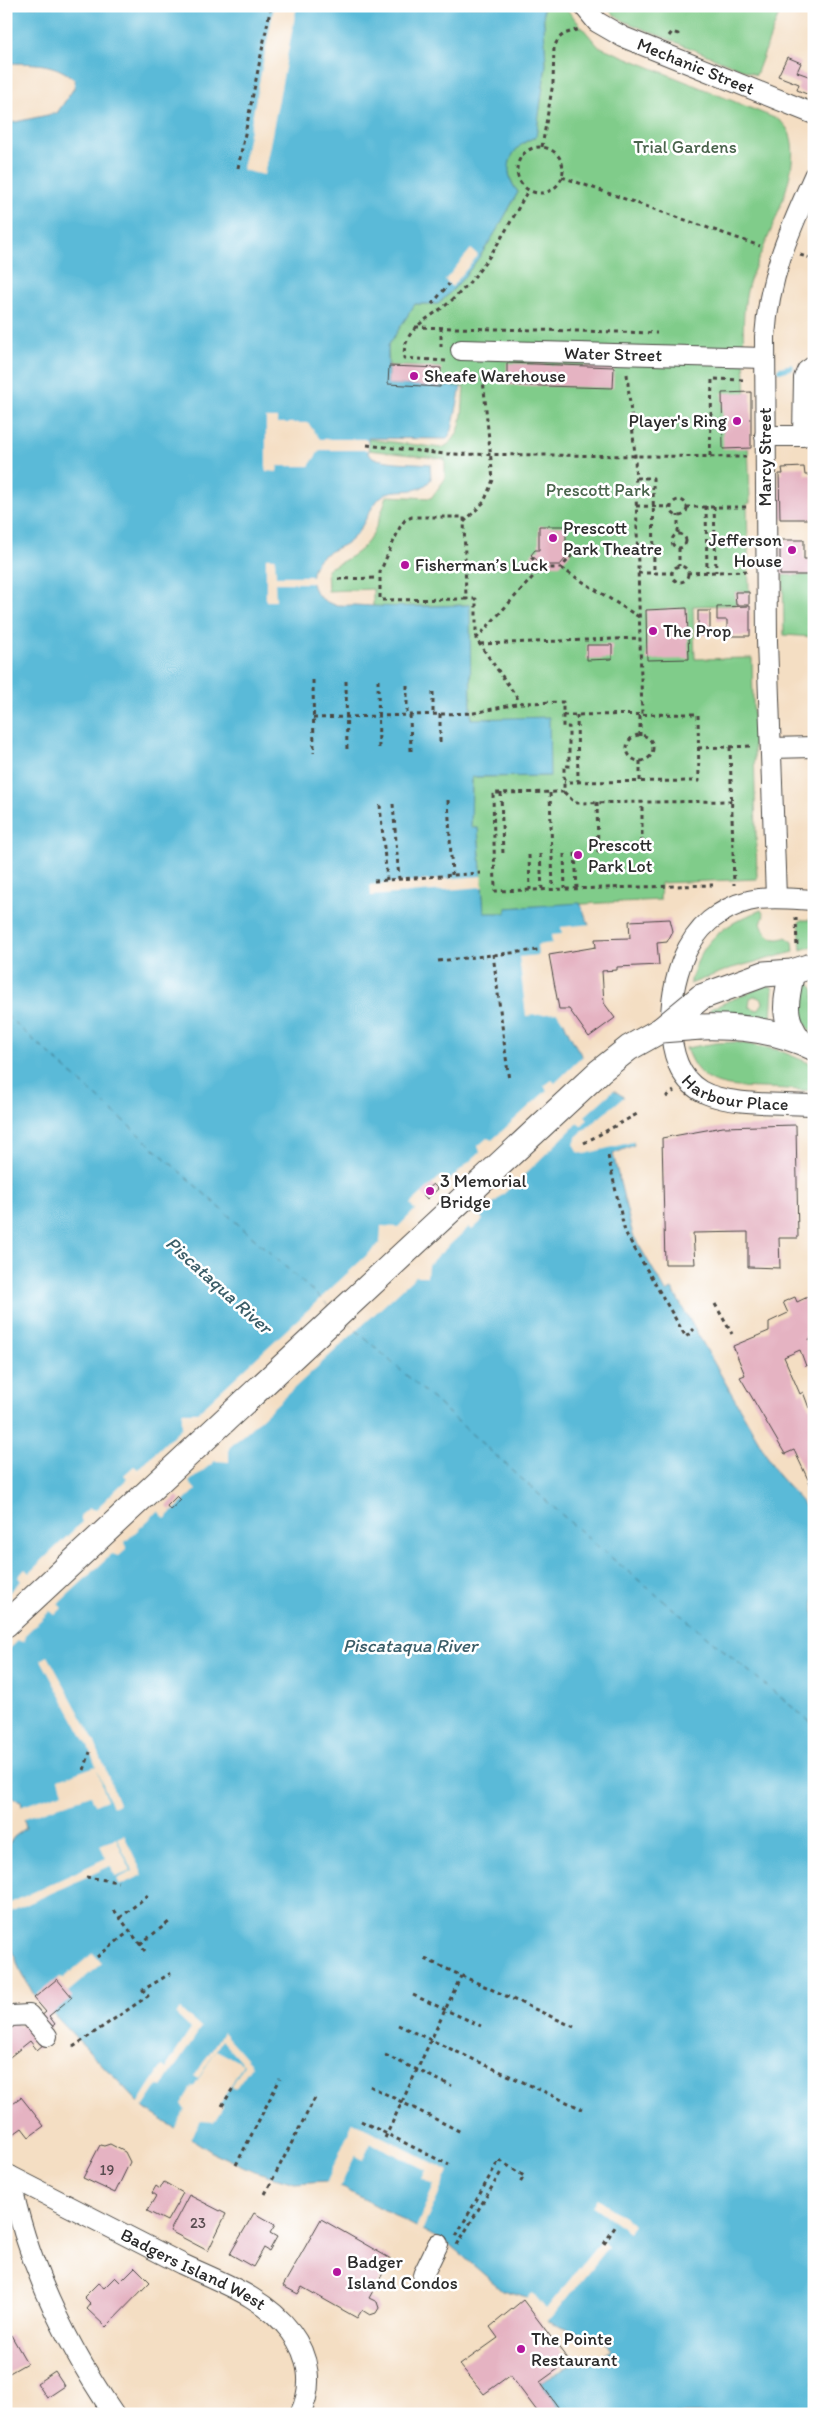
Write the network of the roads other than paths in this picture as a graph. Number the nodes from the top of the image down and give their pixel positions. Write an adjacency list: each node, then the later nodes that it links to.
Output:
1 (584, 6): 2 (street, Mechanic Street)
2 (814, 114)
3 (814, 176): 5 (street, Marcy Street)
4 (470, 350): 5 (street, Water Street)
5 (765, 358): 8 (street, Marcy Street)
6 (814, 366): 7 (street)
7 (809, 409): 8 (street)
8 (765, 436): 9 (street, Marcy Street)
9 (764, 747): 10 (street); 11 (street, Marcy Street)
10 (814, 748)
11 (776, 897): 12 (street); 16 (street, Harbour Place)
12 (814, 900)
13 (803, 969): 14 (main road, bridge); 15 (main road)
14 (661, 1030): 15 (main road, bridge); 17 (main road)
15 (806, 1044)
16 (814, 1105)
17 (6, 1624)
18 (6, 2019): 19 (street)
19 (47, 2036)
20 (8, 2175): 23 (street, Badgers Island West); 24 (street, Badgers Island West)
21 (449, 2245): 22 (street)
22 (423, 2275)
23 (114, 2414)
24 (300, 2414)

